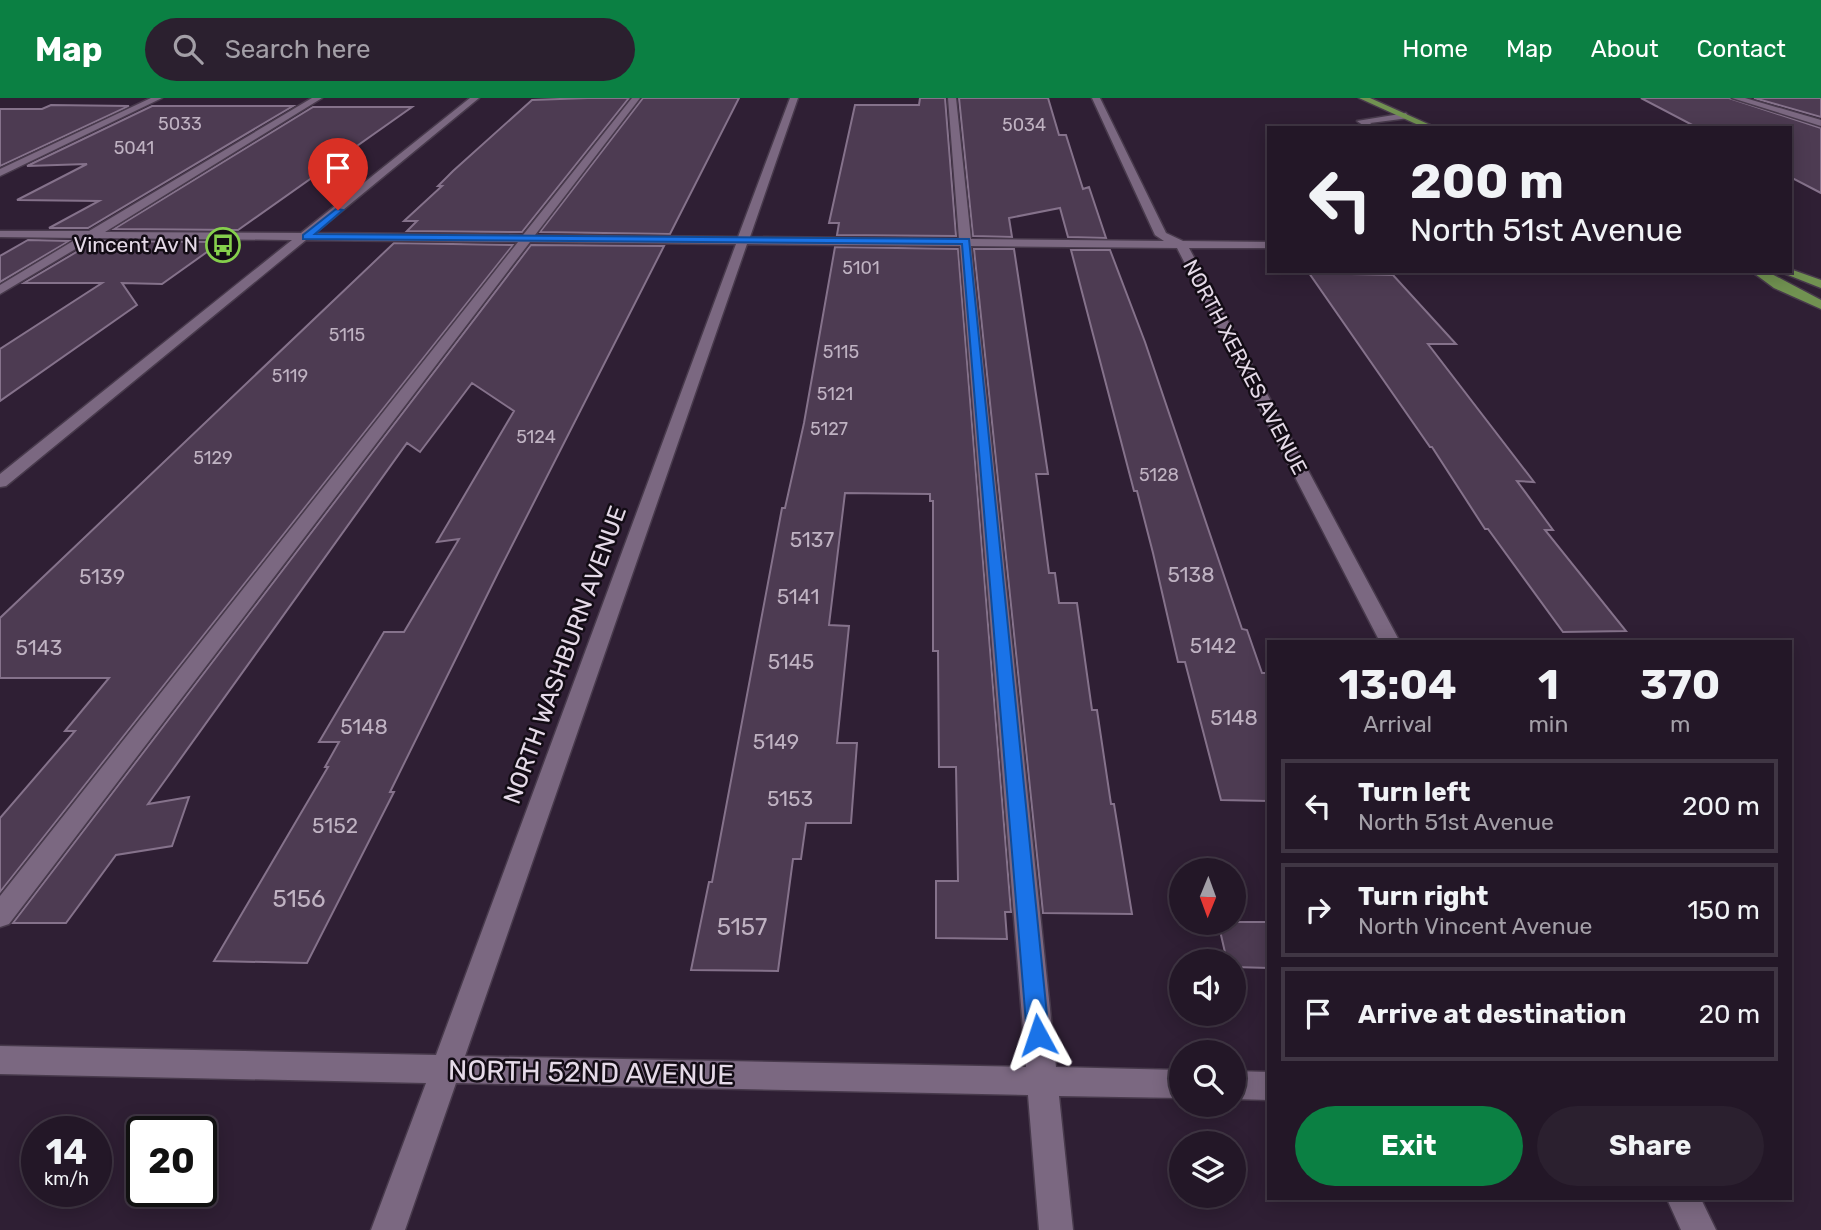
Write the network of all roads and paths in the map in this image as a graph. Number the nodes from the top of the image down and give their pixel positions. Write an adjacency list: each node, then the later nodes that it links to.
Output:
1 (158, 98): 16 (street)
2 (318, 98): 18 (street)
3 (475, 98): 19 (street)
4 (636, 98): 20 (street)
5 (794, 98): 21 (street, NORTH WASHBURN AVENUE)
6 (952, 98): 22 (street)
7 (1096, 98): 23 (street, NORTH XERXES AVENUE)
8 (1363, 98): 10 (main road)
9 (1736, 98): 12 (street)
10 (1406, 116): 11 (main road); 13 (street)
11 (1422, 123): 14 (street); 15 (main road)
12 (1821, 123)
13 (1371, 126)
14 (1385, 126)
15 (1429, 126)
16 (0, 173)
17 (0, 234): 18 (street)
18 (93, 235): 19 (street); 28 (street)
19 (306, 237): 20 (street); 30 (street)
20 (526, 238): 21 (street); 32 (street)
21 (741, 240): 22 (street); 34 (street, NORTH WASHBURN AVENUE)
22 (966, 241): 23 (street); 35 (street)
23 (1181, 244): 24 (street); 31 (street, NORTH XERXES AVENUE)
24 (1267, 245)
25 (1760, 273): 29 (main road)
26 (1790, 273): 27 (main road)
27 (1821, 284)
28 (0, 290)
29 (1821, 305)
30 (0, 482)
31 (1389, 640)
32 (0, 916)
33 (0, 1060): 34 (street, NORTH 52ND AVENUE)
34 (445, 1069): 35 (street, NORTH 52ND AVENUE); 40 (street, NORTH WASHBURN AVENUE)
35 (1042, 1081): 36 (street, NORTH 52ND AVENUE); 41 (street)
36 (1169, 1084)
37 (1246, 1085): 38 (street)
38 (1267, 1086)
39 (1684, 1200): 42 (street)
40 (388, 1230)
41 (1056, 1230)
42 (1699, 1230)

